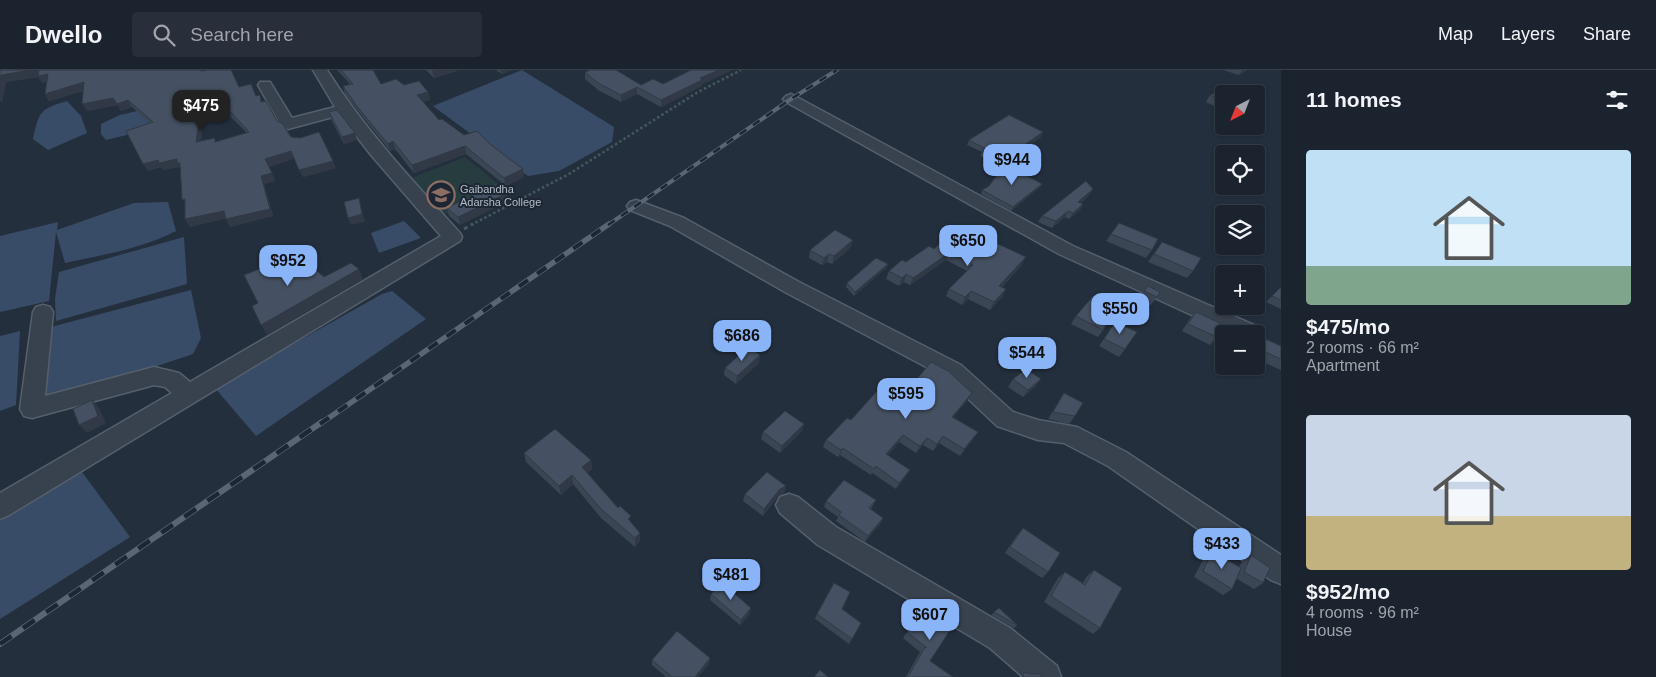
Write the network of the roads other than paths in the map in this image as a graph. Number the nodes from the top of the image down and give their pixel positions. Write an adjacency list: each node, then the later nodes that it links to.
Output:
1 (320, 70): 4 (street)
2 (265, 85): 4 (street)
3 (791, 100): 7 (street)
4 (344, 109): 8 (street)
5 (636, 206): 11 (street)
6 (43, 312): 8 (street)
7 (1233, 325)
8 (188, 394): 10 (street)
9 (789, 505): 12 (street)
10 (0, 507)
11 (1281, 572)
12 (1046, 677)

